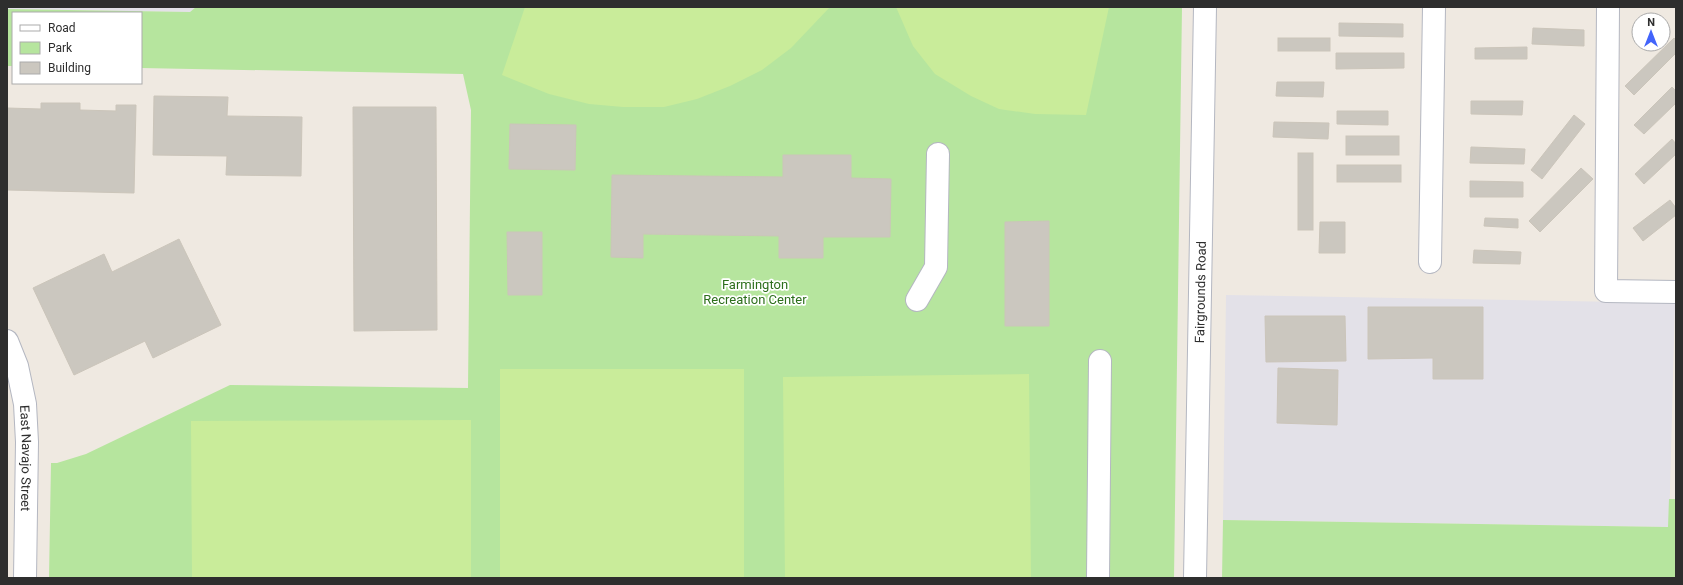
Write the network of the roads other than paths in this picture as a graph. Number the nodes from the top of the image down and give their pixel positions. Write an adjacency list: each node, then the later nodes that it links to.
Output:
1 (1205, 7): 12 (street, Fairgrounds Road)
2 (1434, 7): 5 (street)
3 (1608, 7): 6 (street)
4 (938, 154): 7 (street)
5 (1430, 262)
6 (1676, 292)
7 (918, 300)
8 (7, 341): 10 (street, East Navajo Street)
9 (1100, 361): 11 (street)
10 (25, 578)
11 (1098, 578)
12 (1195, 578)

